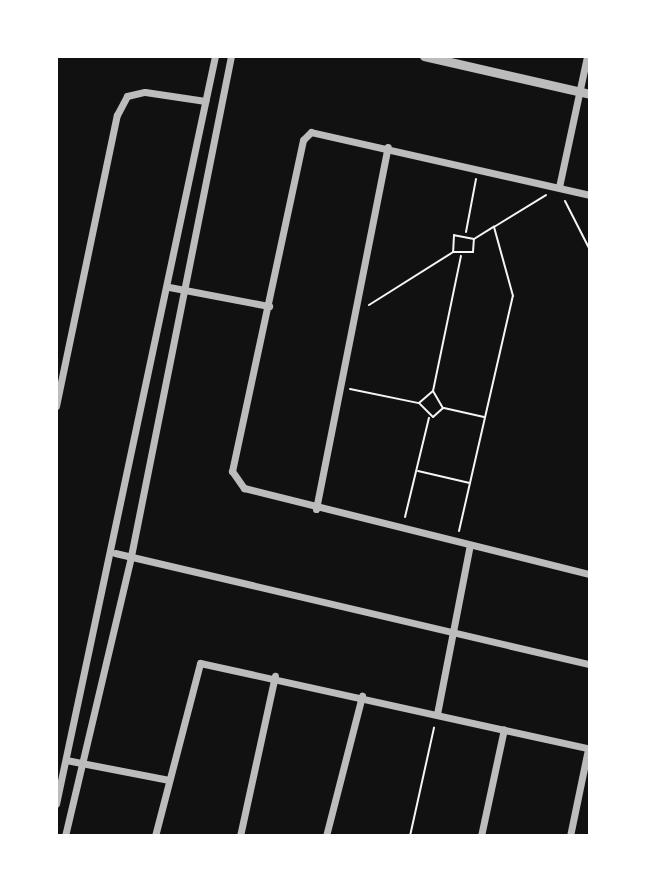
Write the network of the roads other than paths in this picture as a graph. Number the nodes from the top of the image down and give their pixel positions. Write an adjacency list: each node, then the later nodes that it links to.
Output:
1 (215, 56): 6 (street)
2 (231, 56): 11 (street)
3 (424, 56): 5 (street)
4 (587, 56): 5 (street)
5 (585, 92): 8 (street)
6 (205, 101): 10 (street); 13 (street)
7 (388, 147): 8 (street); 12 (street); 14 (street)
8 (559, 187): 9 (street)
9 (590, 195)
10 (169, 287): 11 (street); 16 (street)
11 (185, 290): 12 (street); 17 (street)
12 (269, 306): 14 (street)
13 (56, 406)
14 (316, 509): 15 (street)
15 (470, 545): 18 (street); 19 (street)
16 (115, 553): 17 (street); 26 (street)
17 (131, 556): 19 (street); 27 (street)
18 (590, 574)
19 (454, 632): 20 (street); 23 (street)
20 (590, 664)
21 (275, 676): 22 (street); 28 (street); 32 (street)
22 (362, 696): 23 (street); 33 (street)
23 (437, 714): 24 (street)
24 (504, 729): 25 (street); 34 (street)
25 (589, 749): 35 (street)
26 (66, 760): 27 (street); 29 (street)
27 (82, 763): 28 (street); 30 (street)
28 (169, 780): 31 (street)
29 (56, 804)
30 (65, 836)
31 (155, 836)
32 (240, 836)
33 (326, 836)
34 (481, 836)
35 (570, 836)

